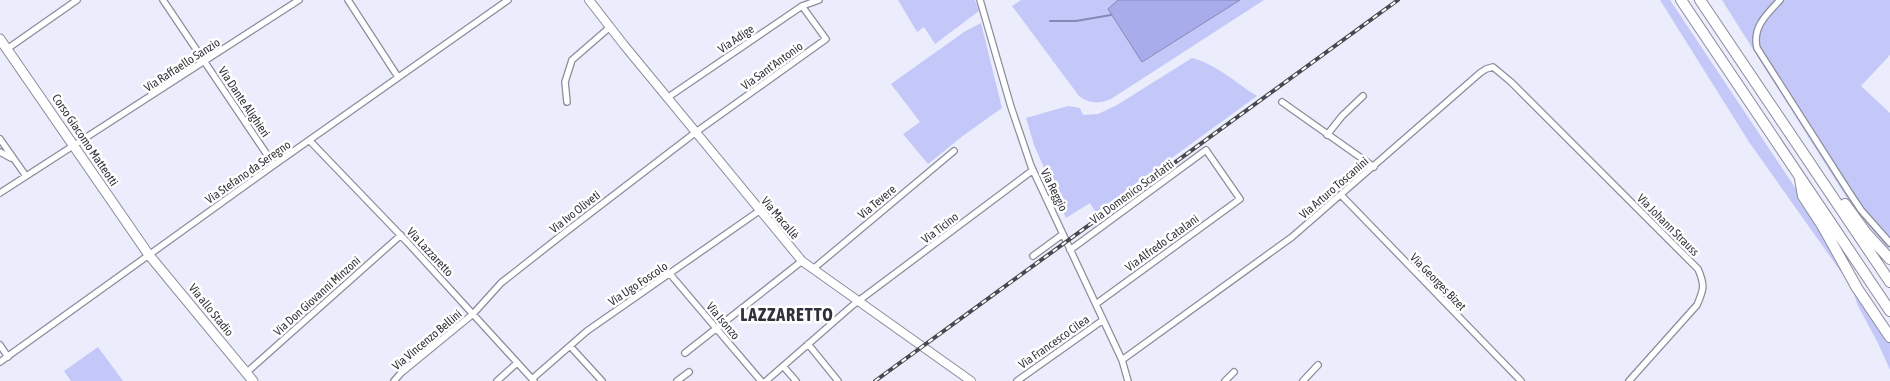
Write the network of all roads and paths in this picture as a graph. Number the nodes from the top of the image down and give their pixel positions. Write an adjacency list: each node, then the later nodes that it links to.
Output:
1 (77, 0): 15 (street)
2 (163, 0): 16 (street, Via Dante Alighieri)
3 (299, 0): 16 (street, Via Raffaello Sanzio)
4 (348, 0): 17 (street)
5 (508, 0): 17 (street, Via Stefano da Seregno)
6 (589, 0): 13 (street, Via Macallè)
7 (818, 0): 12 (street, Via Adige)
8 (980, 0): 35 (street, Via Reggio)
9 (1681, 0): 37 (highway)
10 (1700, 0): 33 (highway)
11 (1780, 0): 43 (street)
12 (802, 6): 19 (street, Via Adige); 23 (street, Via Sant'Antonio)
13 (610, 27): 19 (street, Via Macallè); 20 (street)
14 (0, 39): 15 (main road, Corso Giacomo Matteotti)
15 (7, 49): 27 (main road, Corso Giacomo Matteotti)
16 (204, 62): 27 (street, Via Raffaello Sanzio); 32 (street, Via Dante Alighieri)
17 (398, 77): 26 (street, Via Stefano da Seregno)
18 (1363, 96): 24 (street)
19 (667, 98): 23 (street, Via Macallè)
20 (567, 102)
21 (1282, 102): 24 (street)
22 (1547, 118): 34 (street, Via Arturo Toscanini); 88 (street, Via Johann Strauss)
23 (696, 132): 40 (street, Via Macallè); 55 (street, Via Ivo Oliveti)
24 (1327, 135): 34 (street)
25 (0, 139): 31 (street)
26 (310, 141): 32 (street, Via Stefano da Seregno); 42 (street, Via Lazzaretto)
27 (74, 145): 36 (street, Via Raffaello Sanzio); 45 (main road, Corso Giacomo Matteotti)
28 (1206, 150): 44 (street, Via Domenico Scarlatti); 53 (street, Via Alfredo Catalani)
29 (954, 151): 49 (street, Via Tevere)
30 (0, 152): 31 (street)
31 (13, 159): 36 (street)
32 (274, 164): 45 (street, Via Stefano da Seregno)
33 (1812, 166): 47 (highway); 51 (highway)
34 (1374, 167): 39 (street, Via Arturo Toscanini)
35 (1033, 170): 41 (street, Via Reggio); 52 (street, Via Ticino)
36 (26, 176): 38 (street, Via Raffaello Sanzio)
37 (1799, 176): 54 (highway); 58 (highway)
38 (0, 194)
39 (1342, 196): 64 (street, Via Arturo Toscanini); 87 (street, Via Georges Bizet)
40 (760, 211): 48 (street, Via Macallè); 50 (street, Via Ugo Foscolo)
41 (1063, 234): 44 (street, Via Reggio); 46 (street)
42 (401, 235): 55 (street, Via Lazzaretto); 71 (street, Via Don Giovanni Minzoni)
43 (1890, 243)
44 (1070, 250): 53 (street, Via Reggio)
45 (149, 255): 63 (street, Via Stefano da Seregno); 71 (main road, Via allo Stadio)
46 (1033, 256)
47 (1890, 259)
48 (802, 261): 49 (street, Via Macallè); 57 (street)
49 (813, 269): 52 (street, Via Macallè)
50 (670, 274): 57 (street, Via Isonzo); 61 (street, Via Ugo Foscolo)
51 (1890, 282)
52 (858, 301): 59 (street, Via Ticino); 82 (street, Via Macallè)
53 (1096, 304): 56 (street, Via Reggio)
54 (1890, 311)
55 (473, 314): 66 (street, Via Lazzaretto); 74 (street, Via Vincenzo Bellini)
56 (1103, 320): 64 (street, Via Reggio); 83 (street, Via Francesco Cilea)
57 (716, 329): 62 (street); 78 (street, Via Isonzo)
58 (1890, 337)
59 (808, 344): 68 (street, Via Ticino); 81 (street)
60 (0, 345): 63 (street)
61 (570, 346): 72 (street, Via Ugo Foscolo); 76 (street)
62 (685, 353)
63 (8, 357): 65 (street, Via Stefano da Seregno)
64 (1122, 360): 84 (street, Via Reggio)
65 (0, 362)
66 (517, 363): 72 (street, Via Lazzaretto); 75 (street)
67 (1318, 365): 86 (street)
68 (783, 366): 79 (street, Via Ticino); 80 (street)
69 (689, 372): 77 (street)
70 (1234, 372): 85 (street)
71 (246, 373): 73 (main road, Via allo Stadio)
72 (533, 380)
73 (252, 381)
74 (394, 381)
75 (497, 381)
76 (602, 381)
77 (677, 381)
78 (761, 381)
79 (766, 381)
80 (796, 381)
81 (838, 381)
82 (972, 381)
83 (1017, 381)
84 (1128, 381)
85 (1225, 381)
86 (1303, 381)
87 (1521, 381)
88 (1630, 381)

